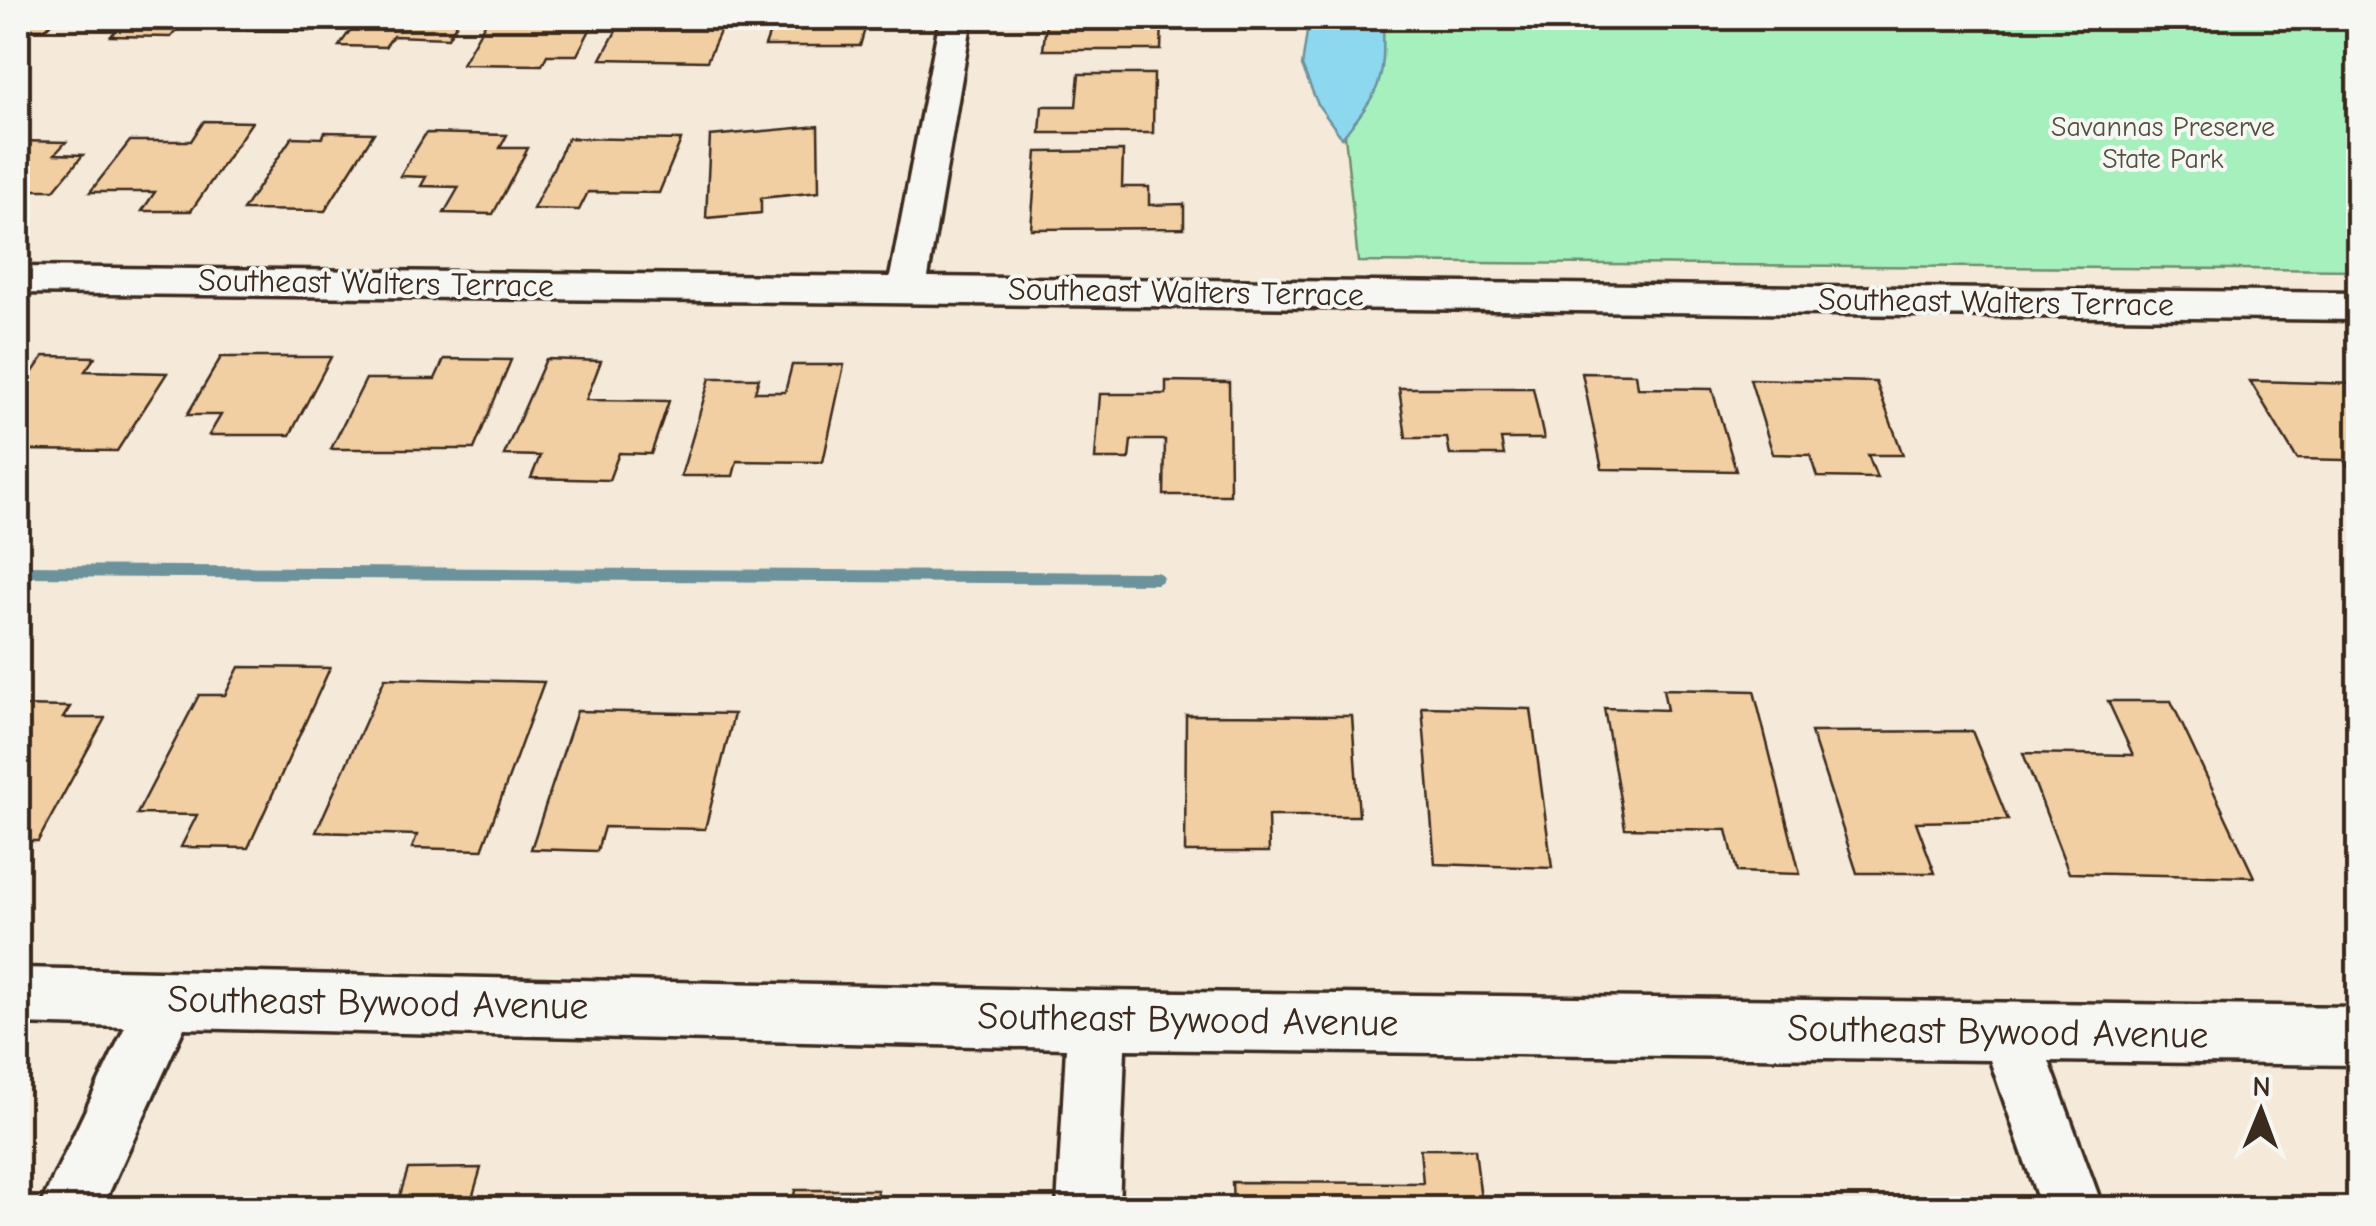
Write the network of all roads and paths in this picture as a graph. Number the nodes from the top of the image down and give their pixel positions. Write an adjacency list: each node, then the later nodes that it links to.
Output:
1 (956, 18): 3 (street)
2 (18, 280): 3 (street, Southeast Walters Terrace)
3 (907, 288): 4 (street, Southeast Walters Terrace)
4 (2355, 306)
5 (18, 996): 6 (street, Southeast Bywood Avenue)
6 (168, 998): 7 (street, Southeast Bywood Avenue); 10 (street)
7 (1097, 1020): 8 (street, Southeast Bywood Avenue); 11 (street)
8 (2009, 1032): 9 (street, Southeast Bywood Avenue); 12 (street)
9 (2358, 1036)
10 (70, 1208)
11 (1088, 1208)
12 (2072, 1208)

